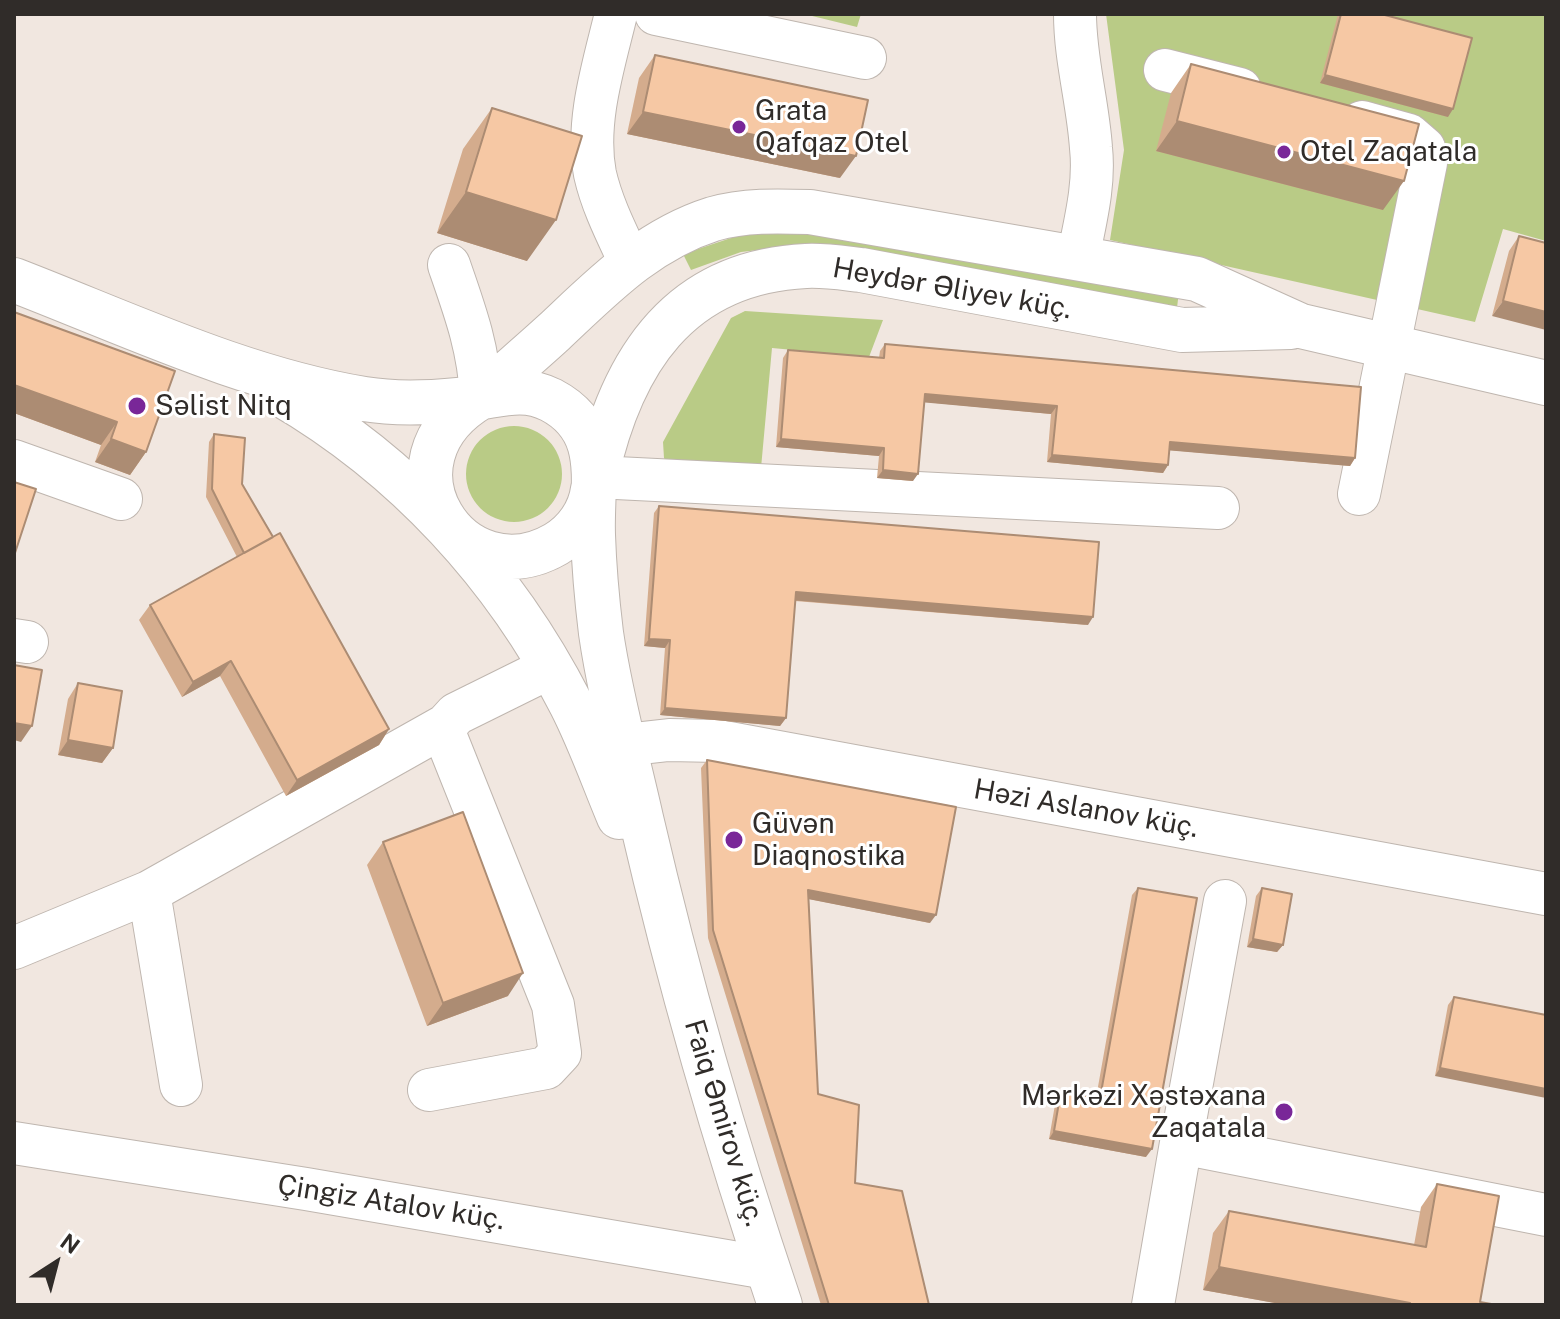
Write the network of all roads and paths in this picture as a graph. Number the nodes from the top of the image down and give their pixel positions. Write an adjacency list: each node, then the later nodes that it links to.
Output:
1 (616, 14): 9 (street)
2 (656, 14): 4 (street)
3 (1075, 14): 8 (street)
4 (865, 58)
5 (1165, 70): 6 (street)
6 (1272, 98)
7 (1333, 114): 13 (street)
8 (1078, 258): 9 (main road); 12 (main road)
9 (630, 262): 16 (main road)
10 (449, 265): 16 (street)
11 (14, 280): 14 (main road)
12 (1301, 326): 13 (main road); 18 (main road, Heydər Əliyev küç.)
13 (1389, 345): 15 (main road); 19 (street)
14 (225, 362): 16 (main road); 22 (main road)
15 (1546, 383)
16 (481, 397): 18 (main road); 22 (main road)
17 (14, 461): 20 (street)
18 (596, 477): 21 (street); 22 (main road); 25 (main road)
19 (1359, 494)
20 (121, 499)
21 (1218, 508)
22 (456, 534): 23 (main road)
23 (551, 667): 24 (street); 29 (main road)
24 (446, 725): 26 (street); 32 (street)
25 (624, 745): 27 (street, Həzi Aslanov küç.); 29 (main road)
26 (149, 892): 30 (street); 31 (street)
27 (1546, 894)
28 (1225, 901): 34 (street)
29 (670, 941): 36 (main road, Faiq Əmirov küç.)
30 (14, 948)
31 (181, 1085)
32 (429, 1090)
33 (14, 1143): 36 (street, Çingiz Atalov küç.)
34 (1181, 1143): 35 (street); 37 (street)
35 (1546, 1215)
36 (774, 1286)
37 (1153, 1305)

